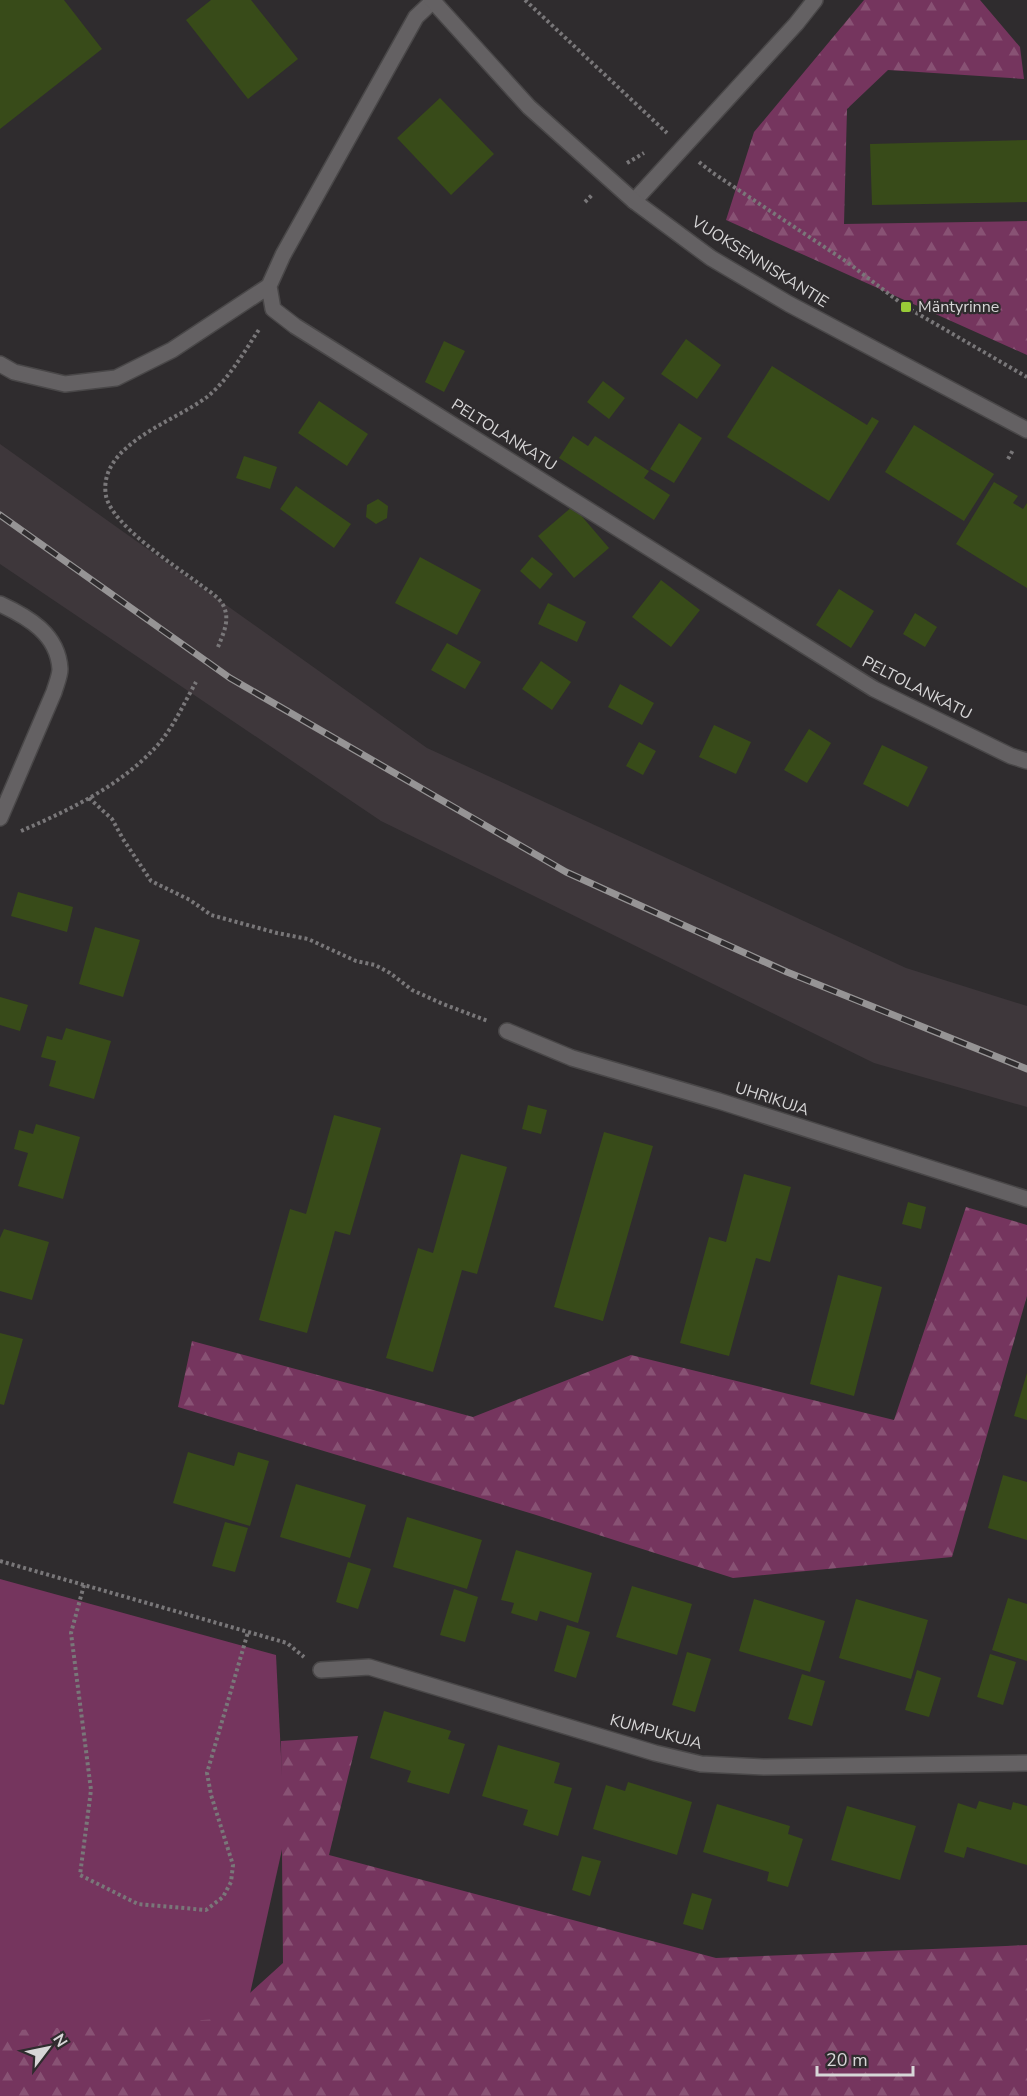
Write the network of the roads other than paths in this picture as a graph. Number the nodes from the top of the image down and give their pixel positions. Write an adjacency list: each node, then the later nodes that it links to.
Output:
1 (433, 0): 3 (street, VUOKSENNISKANTIE); 4 (street)
2 (815, 0): 3 (street)
3 (634, 201): 6 (street, VUOKSENNISKANTIE)
4 (269, 286): 5 (street); 8 (street, PELTOLANKATU)
5 (0, 364)
6 (1027, 430)
7 (0, 604): 9 (street)
8 (1027, 761)
9 (0, 818)
10 (507, 1031): 11 (street, UHRIKUJA)
11 (1027, 1199)
12 (321, 1670): 13 (street, KUMPUKUJA)
13 (1027, 1763)

